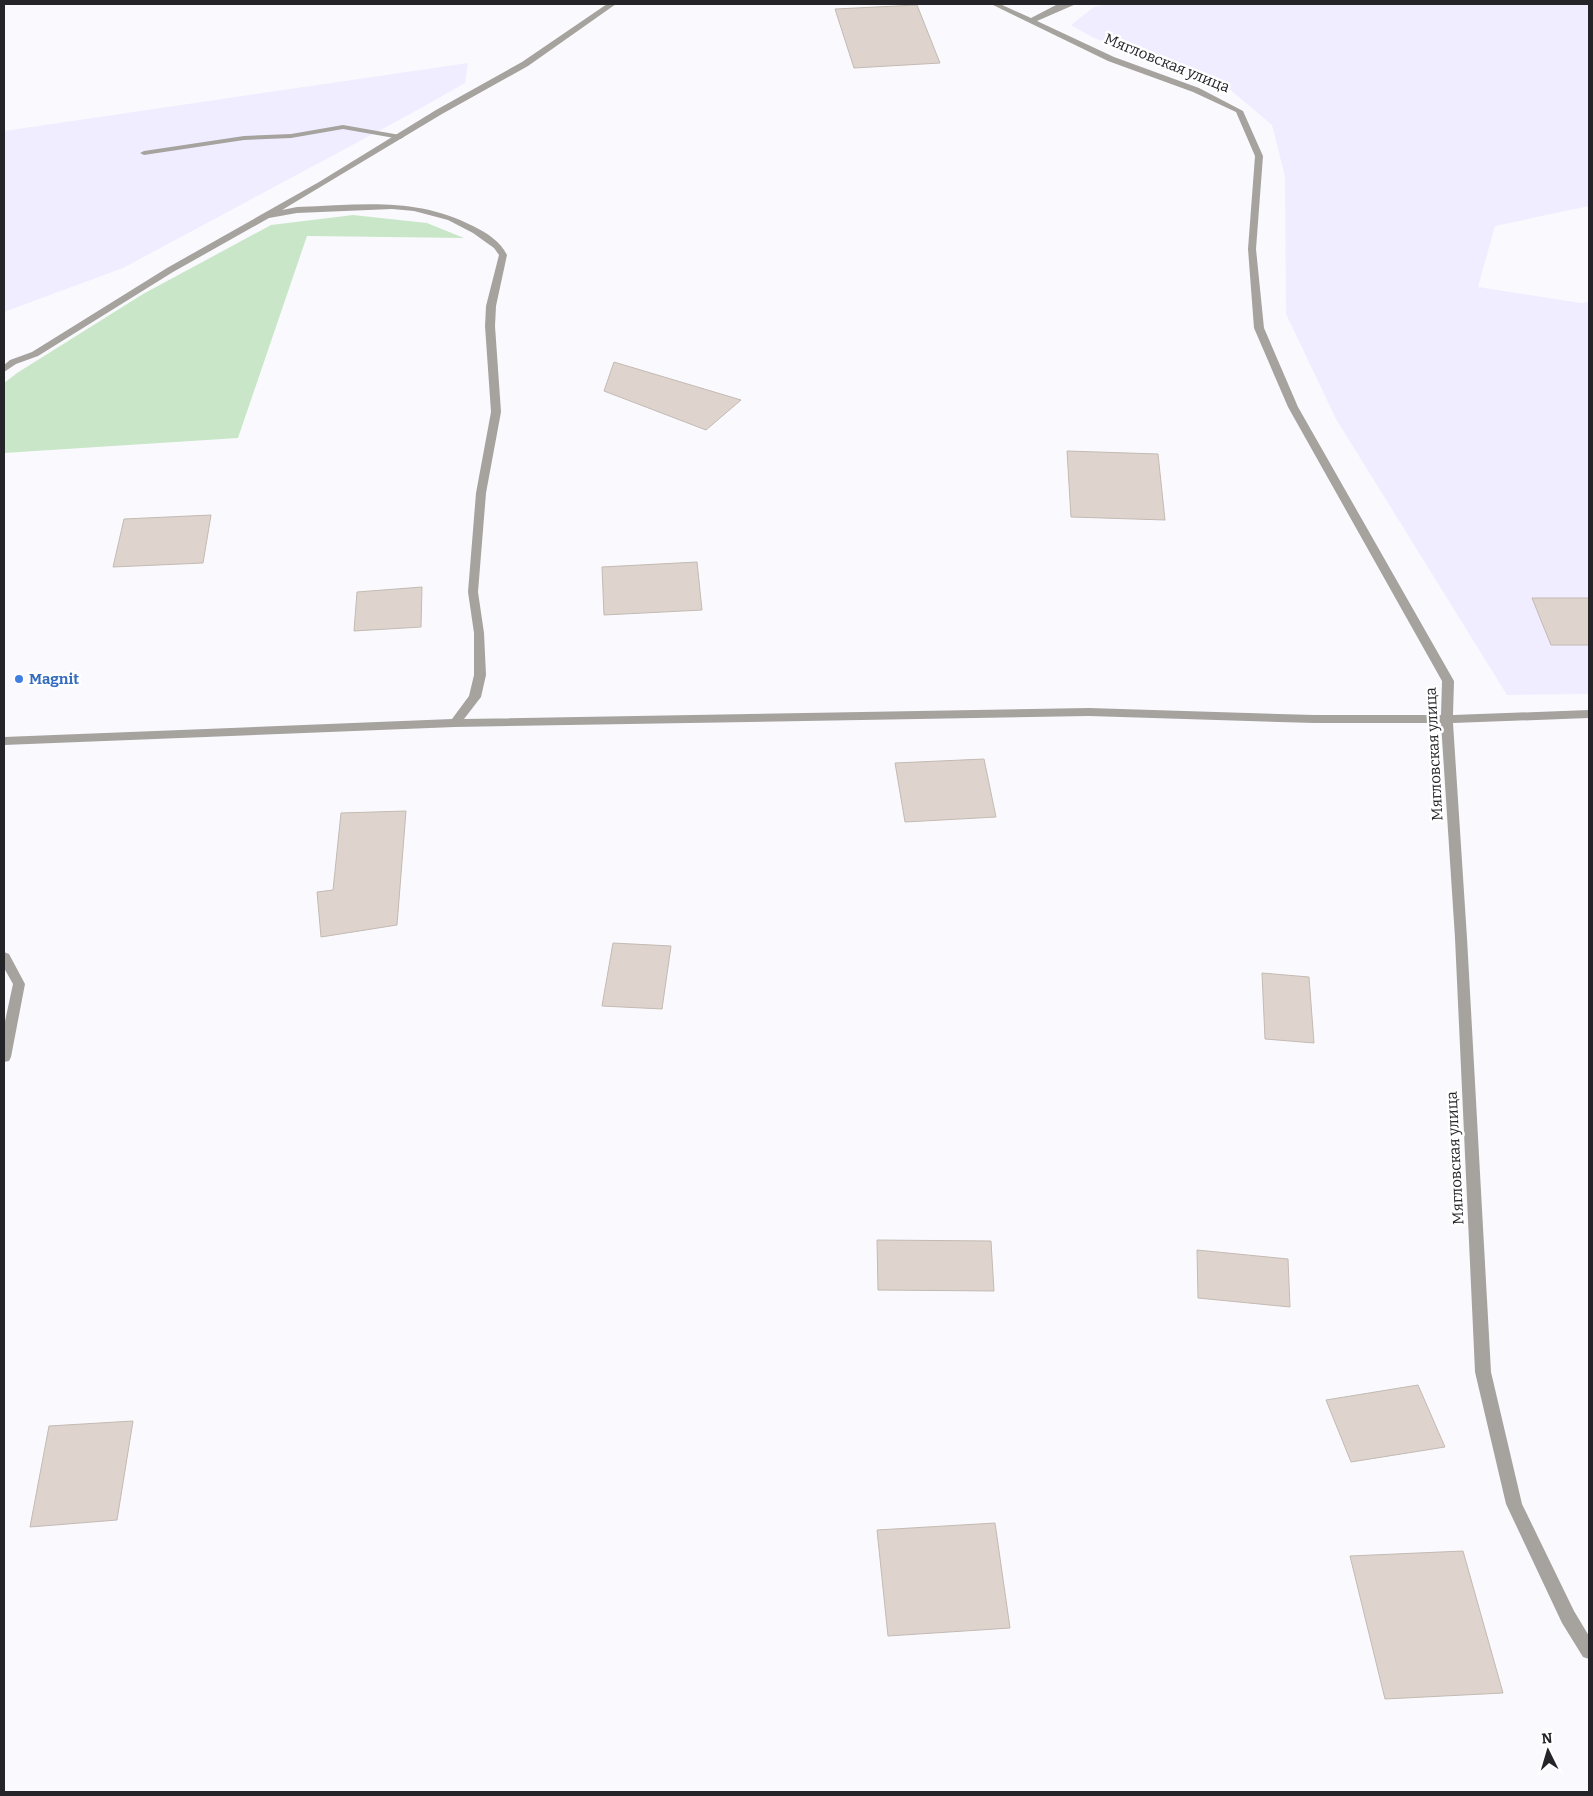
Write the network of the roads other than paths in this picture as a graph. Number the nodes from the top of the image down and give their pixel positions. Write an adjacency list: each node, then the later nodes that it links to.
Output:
1 (612, 4): 5 (street)
2 (995, 4): 4 (street, Мягловская улица)
3 (1072, 4): 4 (street)
4 (1032, 21): 10 (street, Мягловская улица)
5 (400, 137): 6 (street); 7 (street)
6 (144, 153)
7 (263, 216): 8 (street); 11 (street)
8 (4, 369)
9 (1589, 714): 10 (street)
10 (1447, 719): 11 (street); 15 (street, Мягловская улица)
11 (455, 723): 12 (street)
12 (4, 741)
13 (4, 957): 14 (street)
14 (4, 1056)
15 (1589, 1651)

